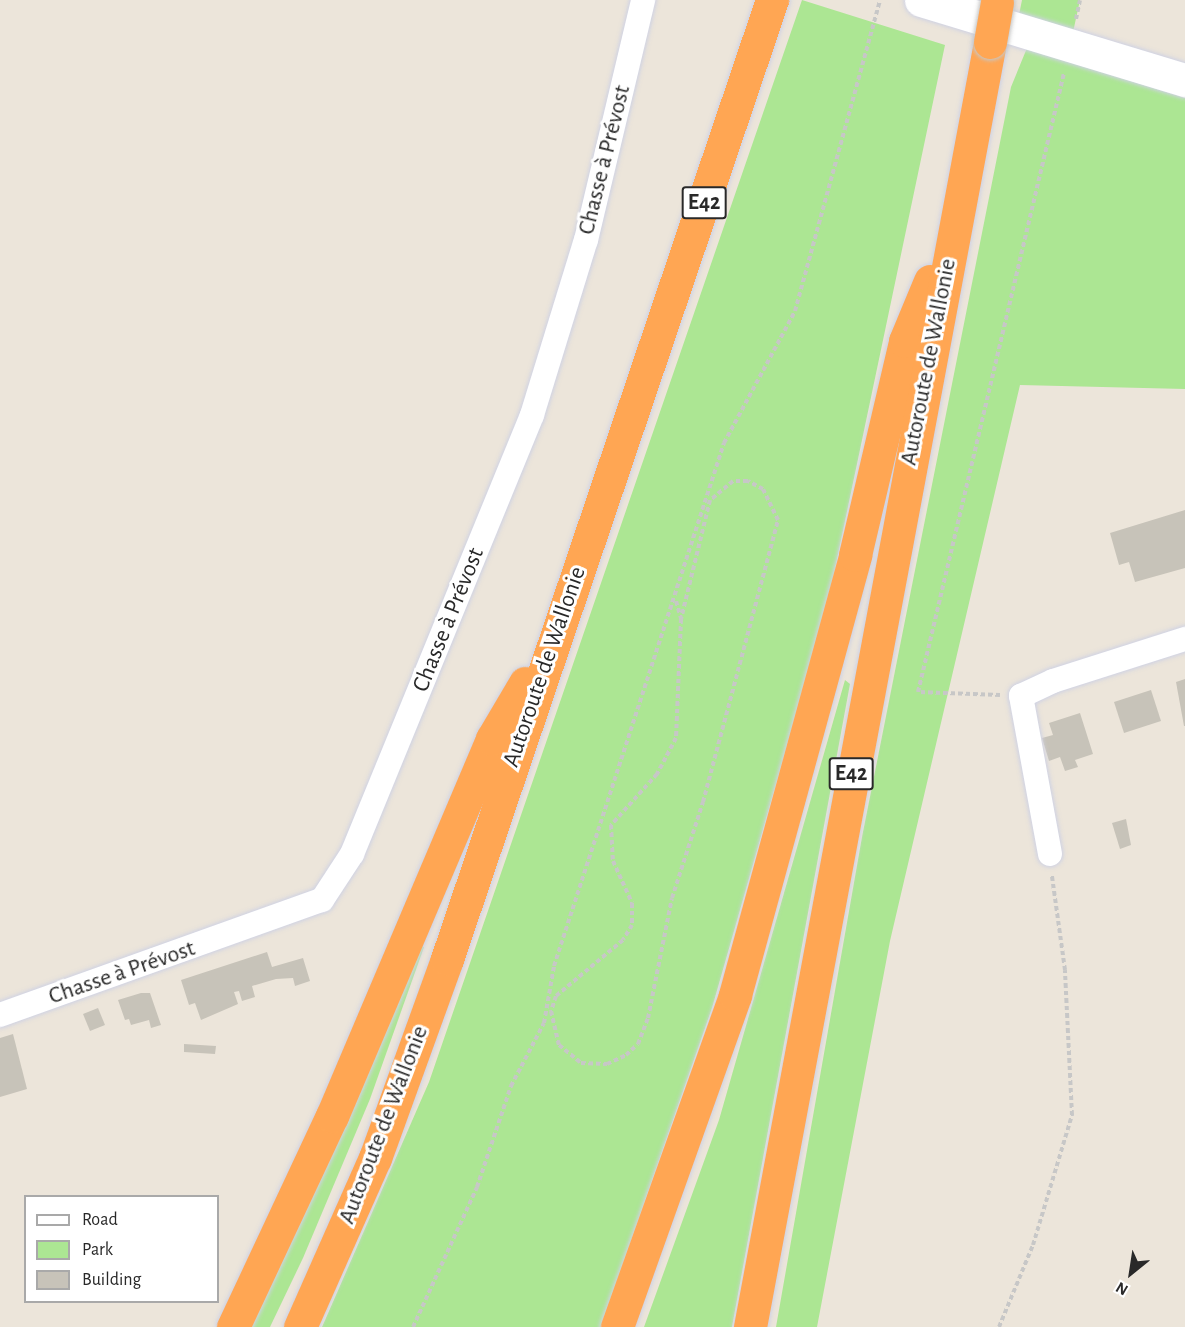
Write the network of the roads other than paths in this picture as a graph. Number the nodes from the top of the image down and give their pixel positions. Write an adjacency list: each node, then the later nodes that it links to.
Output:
1 (643, 0): 10 (street, Chasse à Prévost)
2 (772, 0): 7 (highway, Autoroute de Wallonie / E42)
3 (921, 0): 5 (main road)
4 (997, 1): 6 (highway, Autoroute de Wallonie / E42, bridge)
5 (1185, 80)
6 (956, 221): 13 (highway); 14 (highway, Autoroute de Wallonie / E42)
7 (560, 622): 11 (highway); 12 (highway, Autoroute de Wallonie / E42)
8 (1185, 639): 9 (street)
9 (1050, 854)
10 (0, 1015)
11 (233, 1327)
12 (300, 1327)
13 (617, 1327)
14 (750, 1327)

